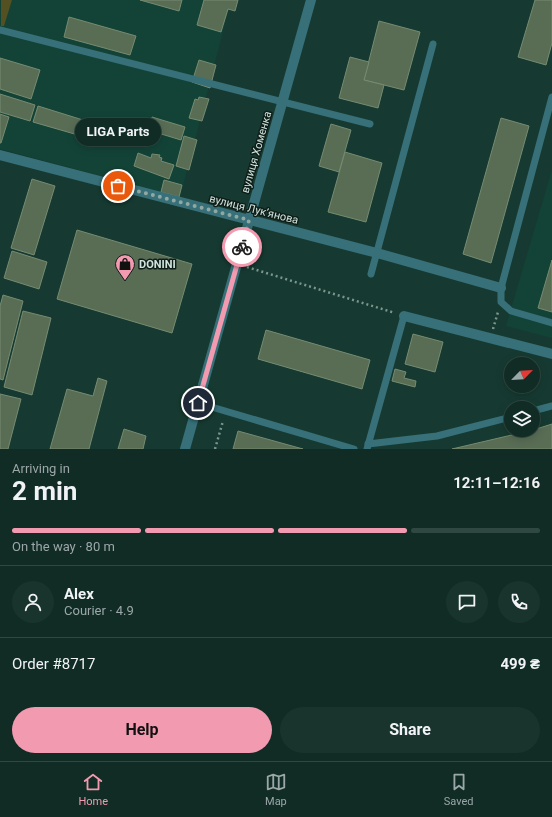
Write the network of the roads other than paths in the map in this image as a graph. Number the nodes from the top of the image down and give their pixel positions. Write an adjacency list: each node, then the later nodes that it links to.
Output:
1 (311, 0): 5 (street, вулиця Хоменка)
2 (0, 30): 5 (lane)
3 (433, 44): 9 (lane)
4 (552, 97): 11 (lane)
5 (282, 102): 6 (lane); 8 (street, вулиця Хоменка)
6 (370, 124)
7 (0, 155): 8 (street, вулиця Лукʼянова)
8 (249, 220): 9 (street, вулиця Лукʼянова); 15 (street, вулиця Хоменка)
9 (377, 253): 10 (lane); 11 (street, вулиця Лукʼянова)
10 (372, 274)
11 (501, 288): 13 (lane)
12 (404, 316): 14 (street); 19 (lane)
13 (552, 323)
14 (552, 354)
15 (198, 403): 20 (street, вулиця Хоменка); 21 (lane)
16 (552, 406): 17 (lane)
17 (540, 409)
18 (504, 418): 19 (lane)
19 (368, 447)
20 (185, 449)
21 (354, 449)

